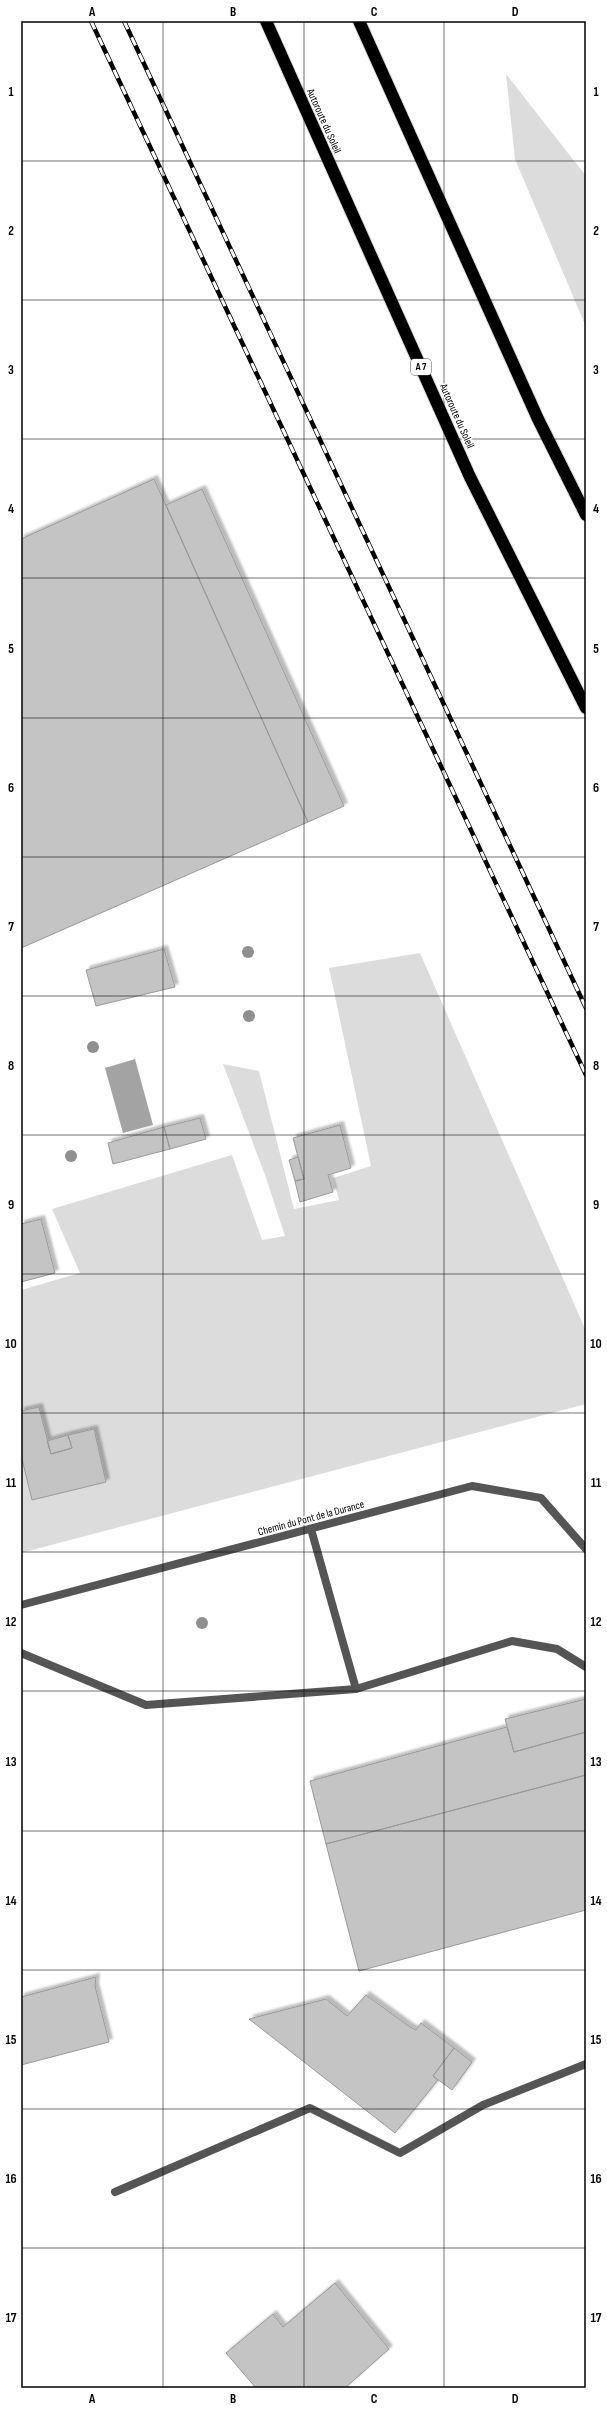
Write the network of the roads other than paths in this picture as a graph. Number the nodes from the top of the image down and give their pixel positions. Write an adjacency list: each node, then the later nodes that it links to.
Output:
1 (266, 21): 4 (highway, Autoroute du Soleil / A 7)
2 (359, 21): 3 (highway)
3 (586, 515)
4 (586, 708)
5 (311, 1529): 6 (street, Chemin du Pont de la Durance); 7 (street, Chemin du Pont de la Durance); 10 (street)
6 (586, 1549)
7 (21, 1605)
8 (21, 1653): 10 (street)
9 (586, 1667): 10 (street)
10 (356, 1689)
11 (586, 2064): 12 (street)
12 (116, 2192)

